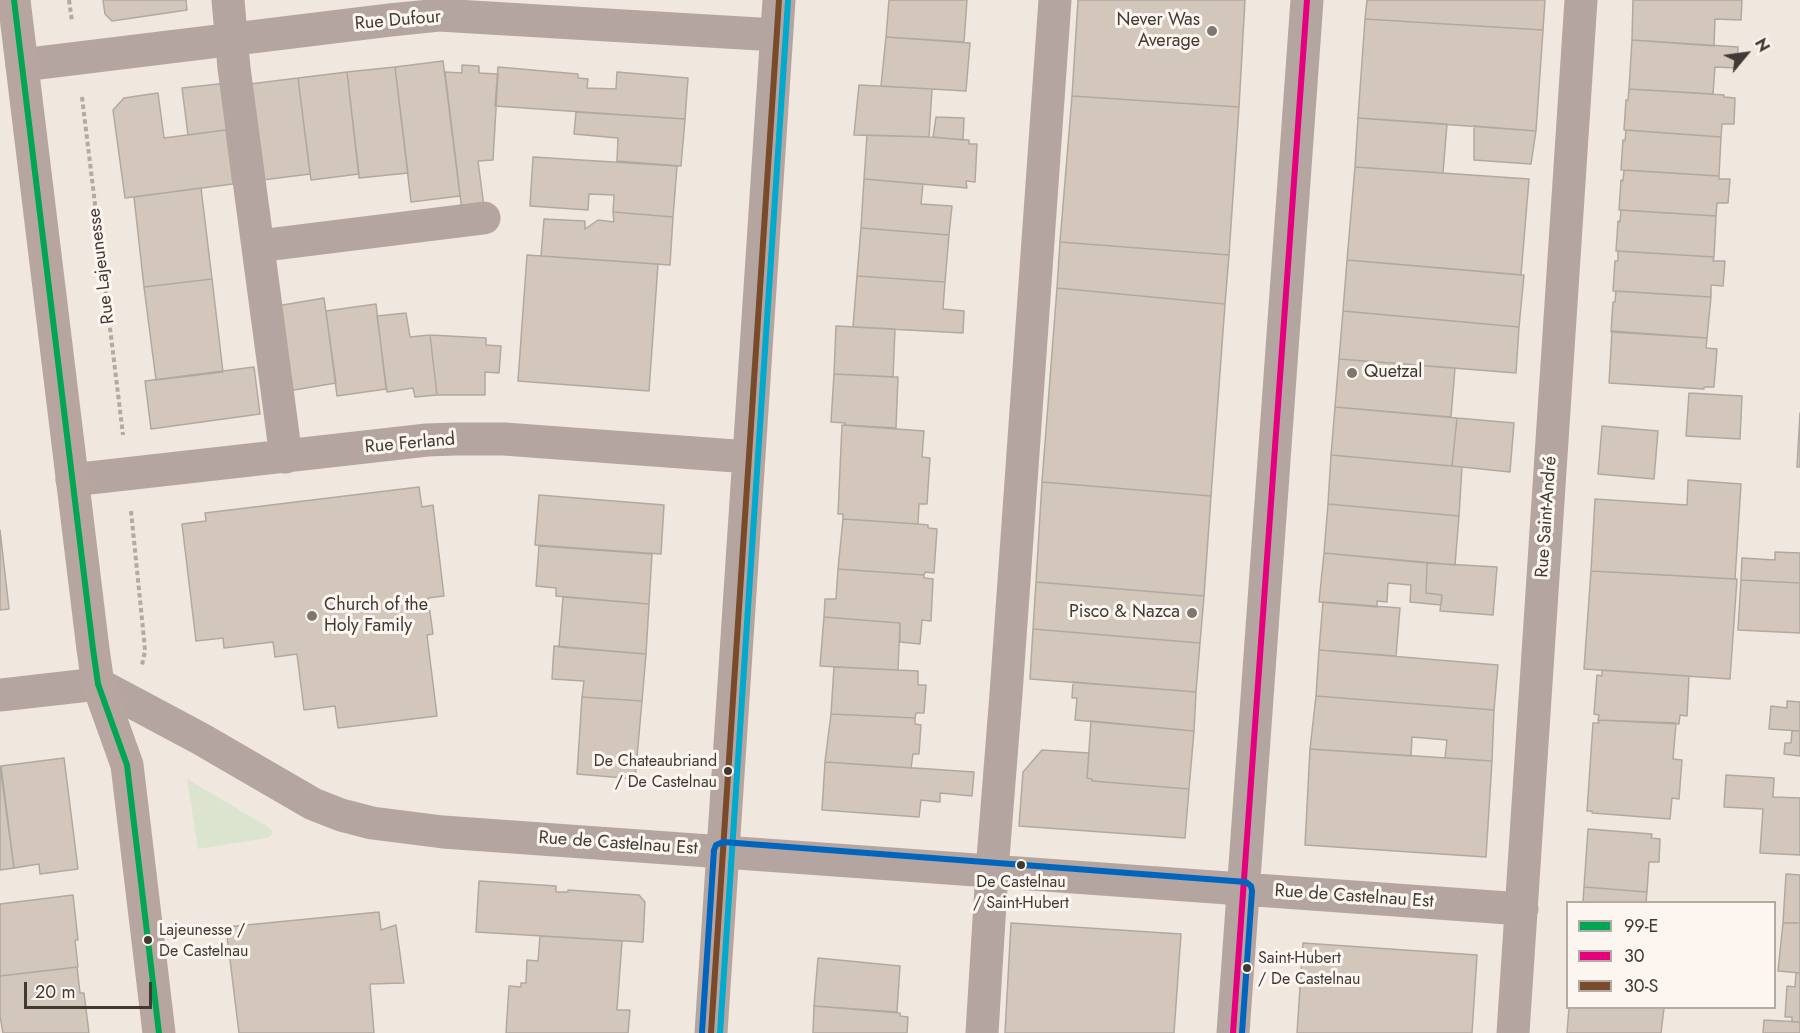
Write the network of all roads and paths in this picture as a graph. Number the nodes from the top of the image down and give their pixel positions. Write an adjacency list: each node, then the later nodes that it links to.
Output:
1 (14, 0): 12 (main road)
2 (69, 0): 9 (path)
3 (228, 0): 11 (street)
4 (779, 0): 10 (street)
5 (1055, 0): 25 (street)
6 (1307, 0): 26 (street)
7 (1581, 0): 27 (street, Rue Saint-André)
8 (438, 8): 10 (street, Rue Dufour); 11 (street, Rue Dufour)
9 (72, 23)
10 (776, 35): 18 (street)
11 (232, 39): 12 (street, Rue Dufour); 15 (street)
12 (22, 65): 19 (main road)
13 (81, 92): 16 (path, Rue Lajeunesse)
14 (484, 218): 15 (street)
15 (258, 246): 17 (street)
16 (123, 439)
17 (286, 457): 18 (street, Rue Ferland); 19 (street, Rue Ferland)
18 (749, 457): 24 (street)
19 (72, 480): 22 (main road)
20 (131, 512): 21 (path)
21 (144, 639)
22 (98, 684): 23 (street); 24 (street, Rue de Castelnau Est); 28 (main road)
23 (0, 695)
24 (723, 851): 25 (street, Rue de Castelnau Est); 29 (street)
25 (992, 871): 26 (street, Rue de Castelnau Est); 30 (street)
26 (1243, 890): 27 (street, Rue de Castelnau Est); 31 (street)
27 (1522, 909): 32 (street, Rue Saint-André)
28 (159, 1033)
29 (711, 1033)
30 (982, 1033)
31 (1233, 1033)
32 (1513, 1033)

